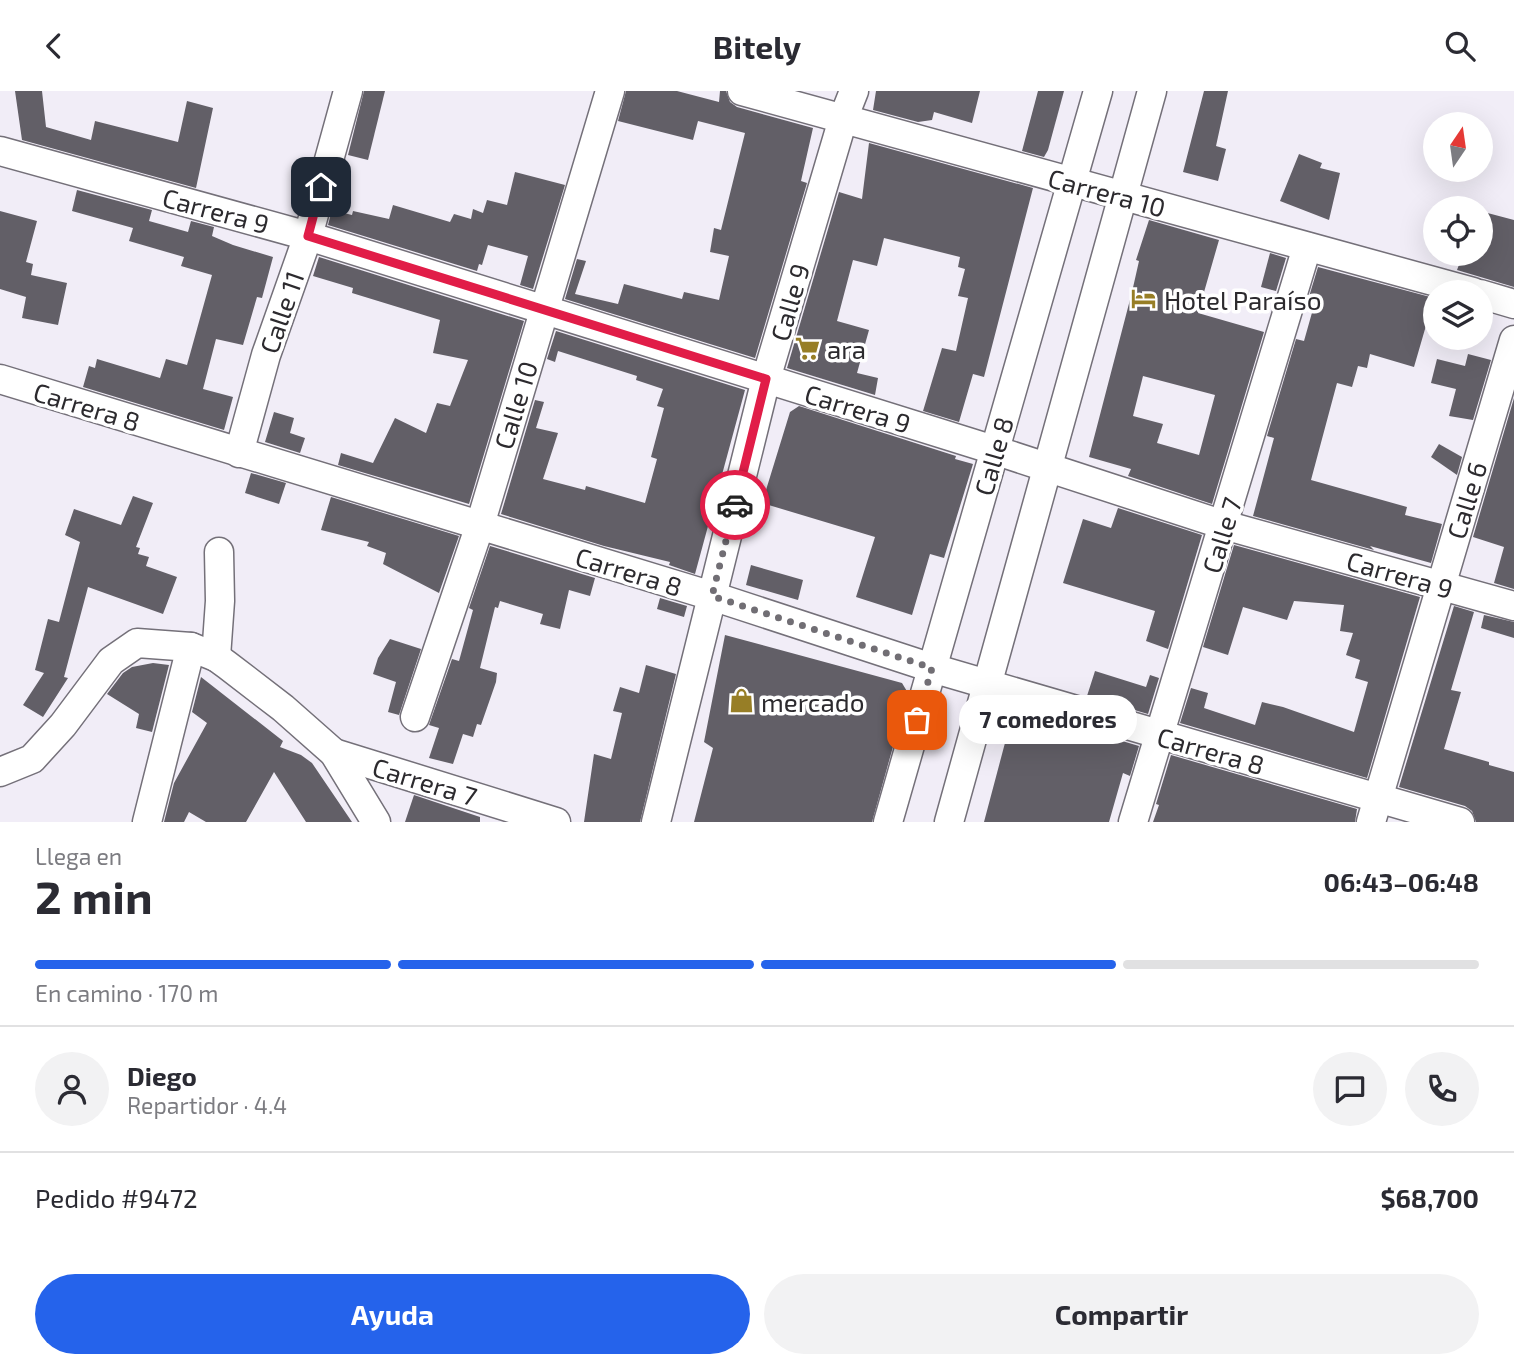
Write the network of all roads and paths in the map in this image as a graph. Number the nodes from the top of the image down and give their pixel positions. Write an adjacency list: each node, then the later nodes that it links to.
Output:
1 (348, 91): 11 (street, Calle 11)
2 (610, 91): 16 (street, Calle 10)
3 (742, 91): 7 (street, Carrera 10)
4 (853, 91): 7 (street, Calle 9)
5 (1098, 91): 9 (street, Calle 8)
6 (1152, 91): 10 (street)
7 (842, 119): 9 (street, Carrera 10); 19 (street, Calle 9)
8 (0, 151): 11 (street, Carrera 9)
9 (1072, 182): 10 (street, Carrera 10); 20 (street, Calle 8)
10 (1124, 196): 12 (street, Carrera 10); 22 (street)
11 (308, 236): 16 (street, Carrera 9); 21 (street, Calle 11)
12 (1307, 247): 13 (street, Carrera 10); 23 (street, Calle 7)
13 (1429, 280)
14 (1493, 298): 15 (street)
15 (1514, 304)
16 (544, 309): 19 (street, Carrera 9); 24 (street, Calle 10)
17 (1514, 340): 26 (street, Calle 6)
18 (0, 379): 21 (street, Carrera 8)
19 (766, 379): 20 (street, Carrera 9); 27 (street, Calle 9)
20 (994, 450): 22 (street, Carrera 9); 30 (street, Calle 8)
21 (239, 453): 24 (street, Carrera 8)
22 (1048, 468): 23 (street, Carrera 9); 31 (street)
23 (1224, 524): 26 (street, Carrera 9); 33 (street, Calle 7)
24 (480, 525): 27 (street, Carrera 8); 32 (street, Calle 10)
25 (219, 552): 29 (street)
26 (1440, 586): 28 (street, Carrera 9); 36 (street, Calle 6)
27 (712, 596): 30 (street, Carrera 8); 40 (street, Calle 9)
28 (1514, 606)
29 (204, 652): 34 (street); 35 (street); 37 (street)
30 (932, 668): 31 (street, Carrera 8); 41 (street, Calle 8)
31 (988, 685): 33 (street, Carrera 8); 42 (street)
32 (415, 717)
33 (1161, 735): 36 (street, Carrera 8); 43 (street, Calle 7)
34 (334, 753): 38 (street); 39 (street, Carrera 7)
35 (0, 772)
36 (1374, 810): 44 (street, Carrera 8)
37 (147, 822)
38 (376, 822)
39 (556, 822)
40 (656, 822)
41 (888, 822)
42 (949, 822)
43 (1133, 822)
44 (1460, 822)

